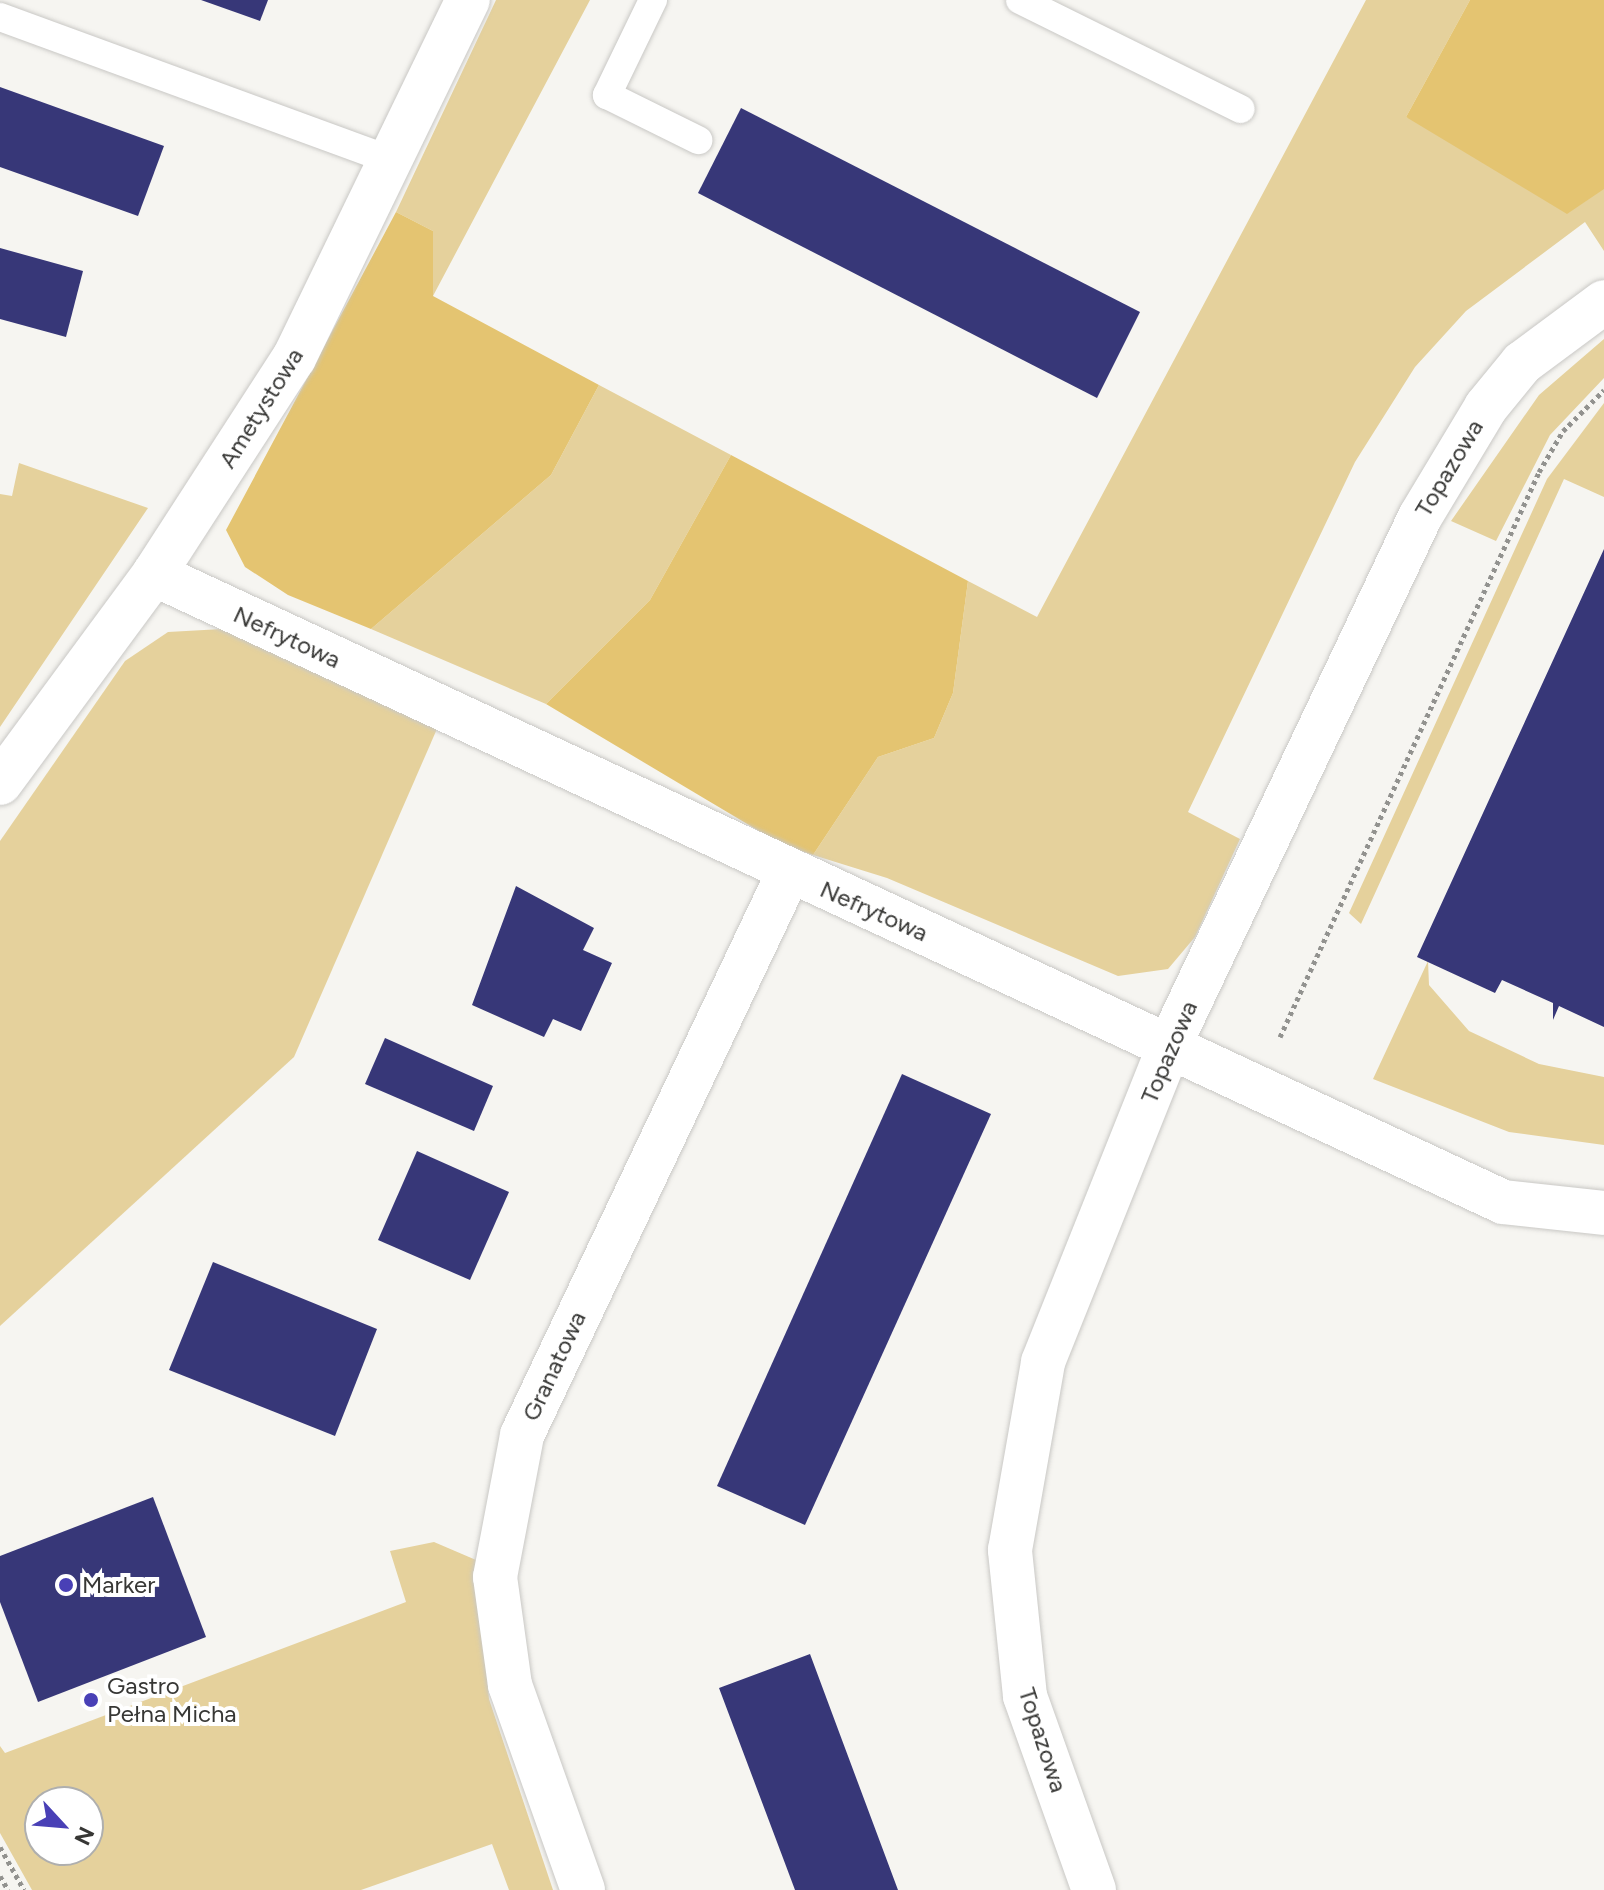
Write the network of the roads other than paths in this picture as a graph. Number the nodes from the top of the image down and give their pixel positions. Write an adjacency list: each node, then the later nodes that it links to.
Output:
1 (468, 0): 7 (street, Ametystowa)
2 (653, 0): 6 (lane)
3 (1020, 0): 5 (lane)
4 (0, 17): 7 (lane)
5 (1241, 109)
6 (698, 140)
7 (391, 160): 9 (street, Ametystowa)
8 (1604, 302): 12 (street, Topazowa)
9 (154, 574): 10 (street, Ametystowa); 11 (street, Nefrytowa)
10 (0, 783)
11 (789, 872): 12 (street, Nefrytowa); 14 (street, Granatowa)
12 (1170, 1044): 13 (street, Nefrytowa); 15 (street, Topazowa)
13 (1604, 1213)
14 (583, 1890)
15 (1094, 1890)

